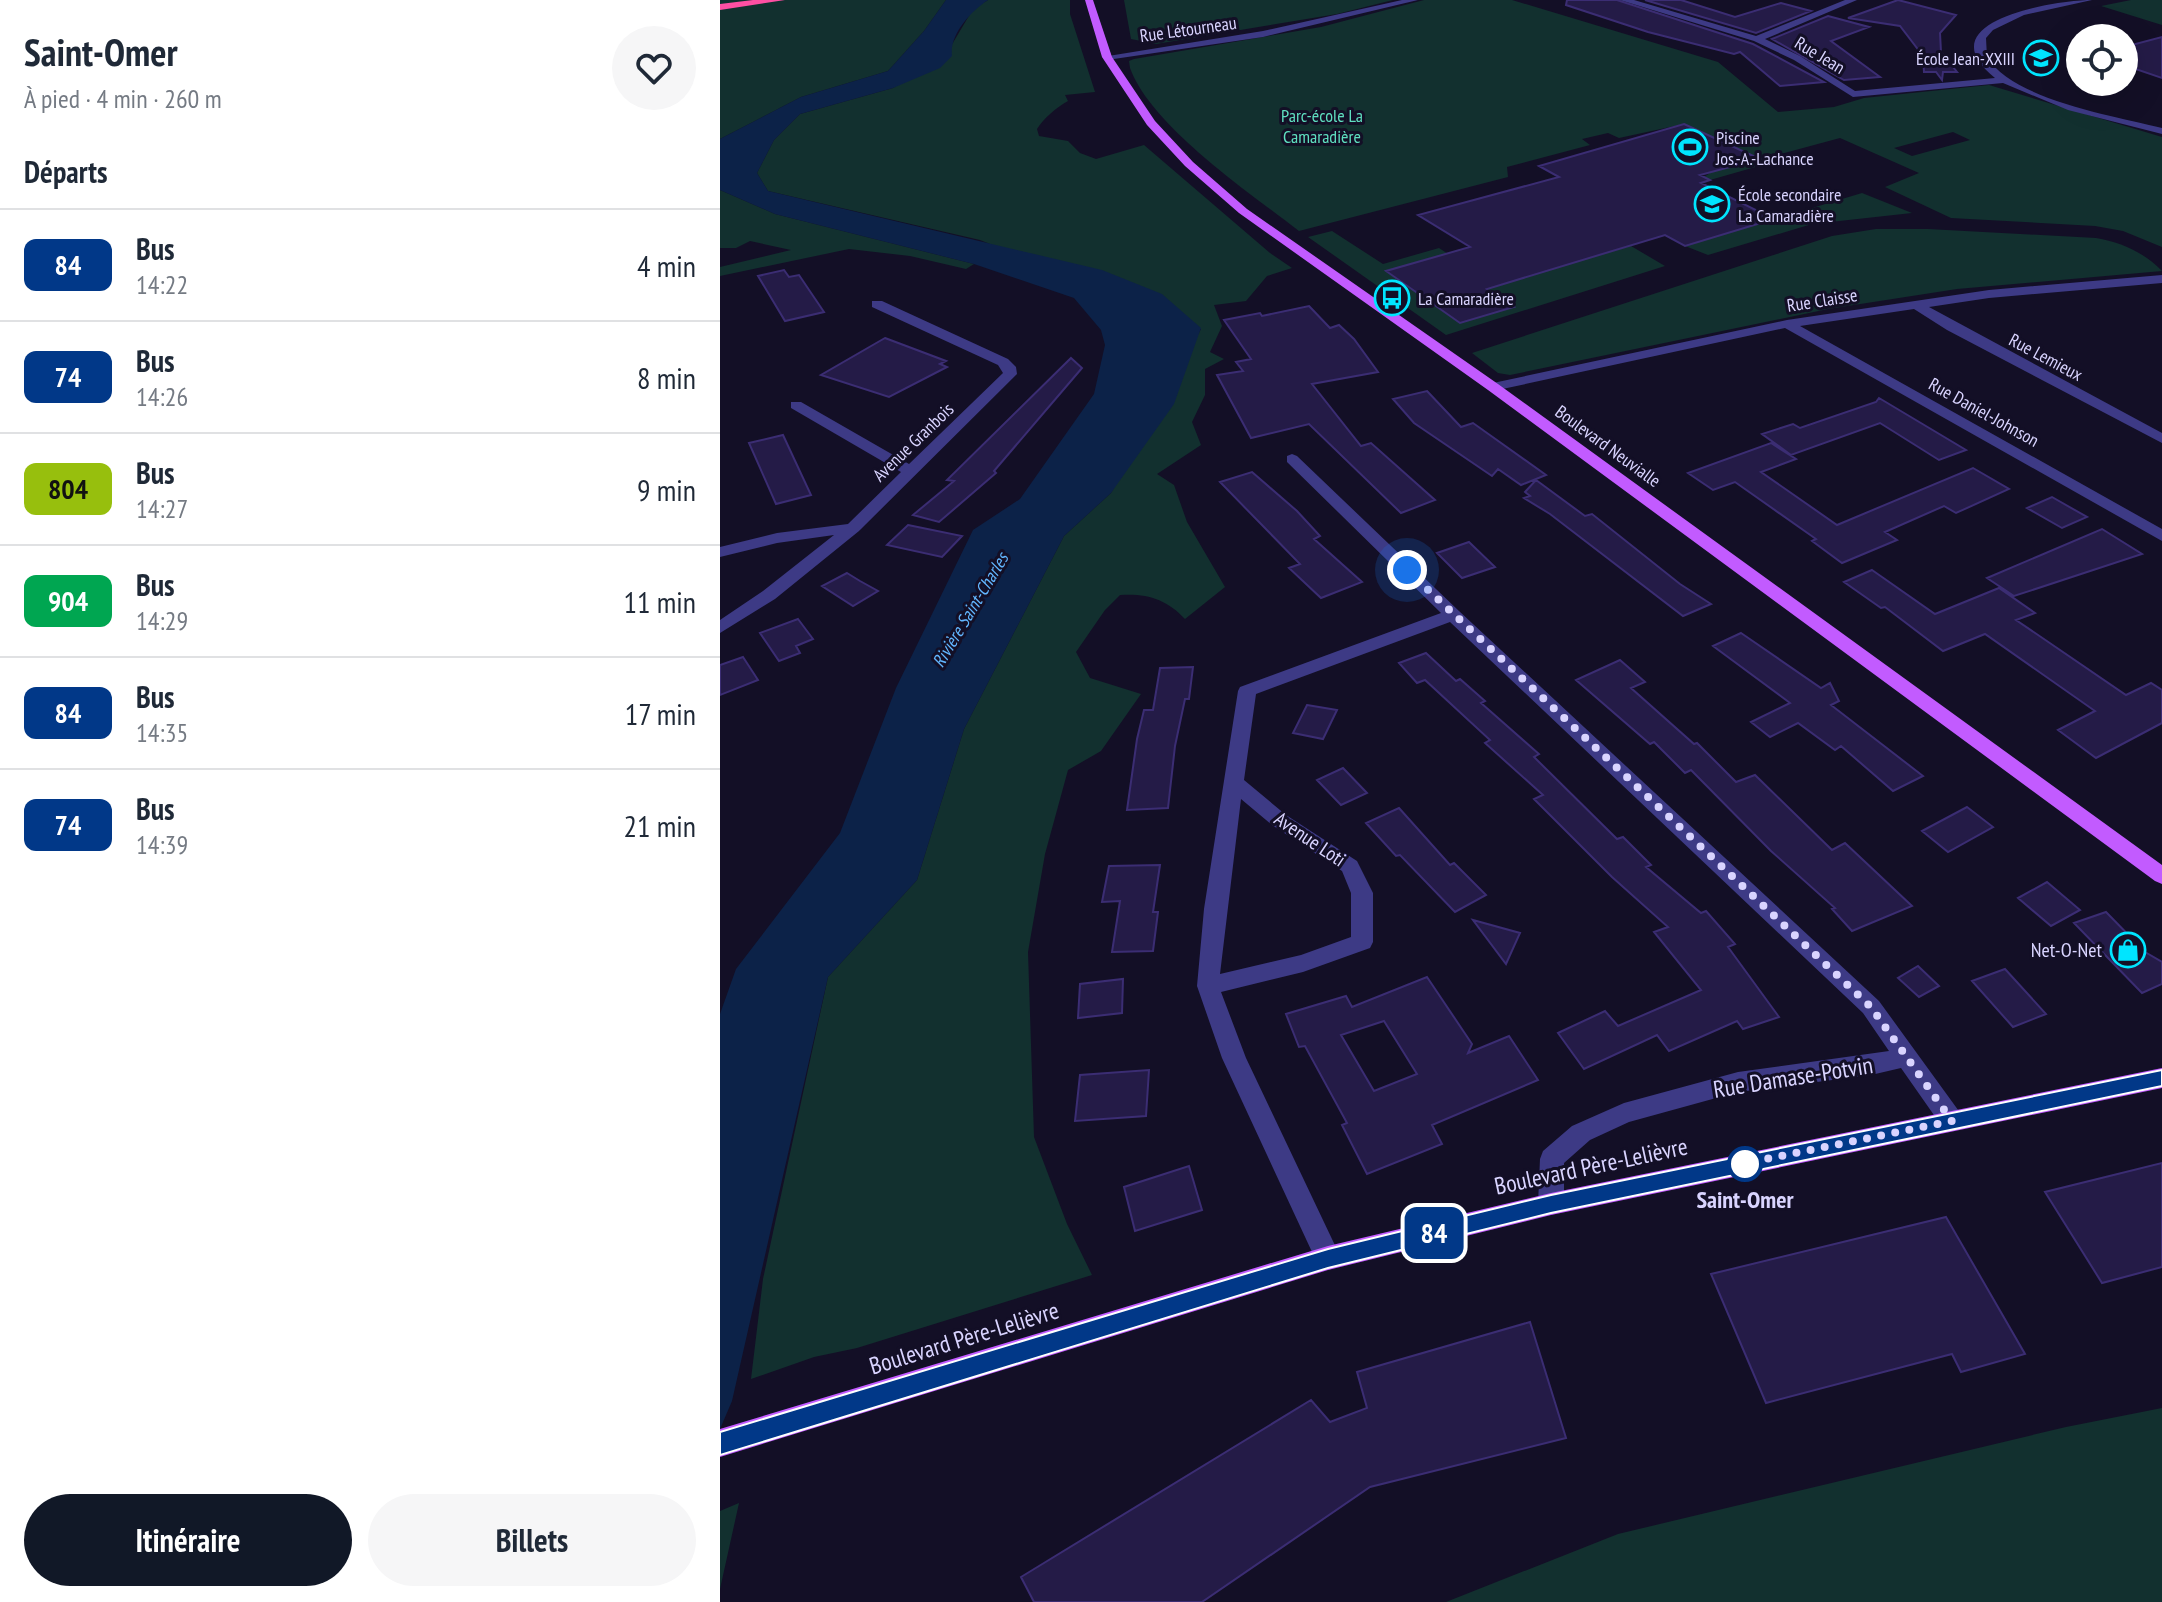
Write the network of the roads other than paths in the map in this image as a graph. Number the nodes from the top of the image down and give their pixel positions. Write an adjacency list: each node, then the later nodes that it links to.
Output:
1 (780, 0): 8 (highway)
2 (1089, 0): 11 (main road, Boulevard Neuvialle)
3 (1414, 0): 11 (street, Rue Létourneau)
4 (1624, 0): 10 (street, Rue Jean)
5 (1853, 0): 9 (street)
6 (2088, 0): 12 (street)
7 (1820, 4): 9 (street)
8 (720, 7)
9 (1832, 8): 10 (street)
10 (1757, 39): 12 (street, Rue Jean)
11 (1107, 57): 18 (main road, Boulevard Neuvialle)
12 (2006, 80): 13 (street)
13 (2162, 131)
14 (2162, 279): 16 (street, Rue Claisse)
15 (877, 304): 22 (street, Avenue Granbois)
16 (1915, 304): 17 (street, Rue Claisse); 20 (street, Rue Lemieux)
17 (1787, 324): 18 (street, Rue Claisse); 24 (street, Rue Daniel-Johnson)
18 (1493, 387): 29 (main road, Boulevard Neuvialle)
19 (796, 405): 22 (street)
20 (2162, 439)
21 (1292, 459): 26 (street)
22 (911, 472): 23 (street, Avenue Granbois)
23 (853, 528): 25 (street); 27 (street, Avenue Granbois)
24 (2162, 536)
25 (720, 552)
26 (1453, 615): 28 (street); 31 (street)
27 (720, 628)
28 (1233, 782): 30 (street); 30 (street, Avenue Loti)
29 (2162, 876)
30 (1208, 986): 35 (street)
31 (1905, 1057): 33 (street); 34 (street, Rue Damase-Potvin)
32 (2162, 1078): 33 (main road, Boulevard Père-Lelièvre)
33 (1952, 1121): 34 (main road, Boulevard Père-Lelièvre)
34 (1551, 1204): 35 (main road, Boulevard Père-Lelièvre)
35 (1328, 1258): 36 (main road, Boulevard Père-Lelièvre)
36 (725, 1442)

